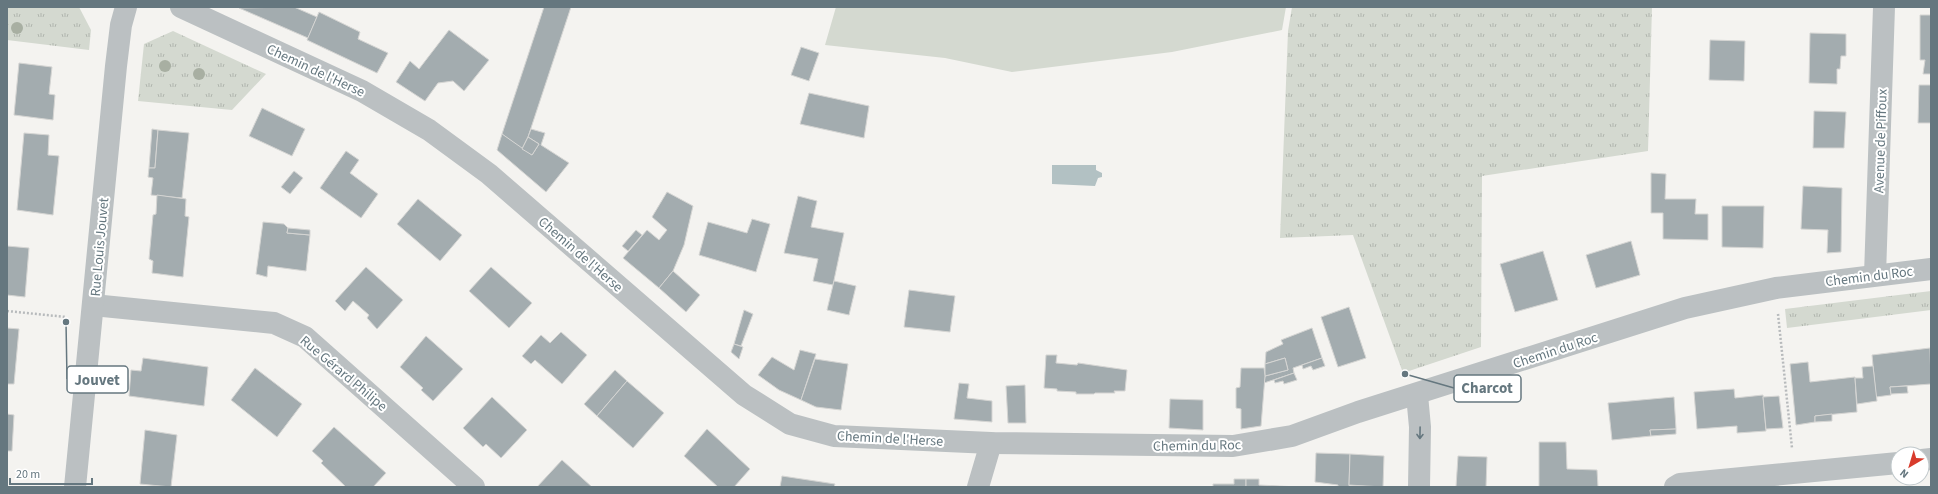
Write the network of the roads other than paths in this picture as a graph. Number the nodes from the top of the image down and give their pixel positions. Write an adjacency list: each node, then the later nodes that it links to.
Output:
1 (126, 7): 6 (street, Rue Louis Jouvet)
2 (181, 7): 8 (street, Chemin de l'Herse)
3 (1884, 7): 5 (street, Avenue de Piffoux)
4 (1931, 269): 5 (street, Chemin du Roc)
5 (1875, 275): 7 (street, Chemin du Roc)
6 (93, 312): 10 (street, Rue Louis Jouvet); 11 (street, Rue Gérard Philipe)
7 (1417, 394): 8 (street, Chemin du Roc); 13 (street, one-way to 13)
8 (991, 444): 12 (street)
9 (1890, 464): 14 (street)
10 (75, 487)
11 (474, 487)
12 (978, 487)
13 (1419, 487)
14 (1675, 487)

